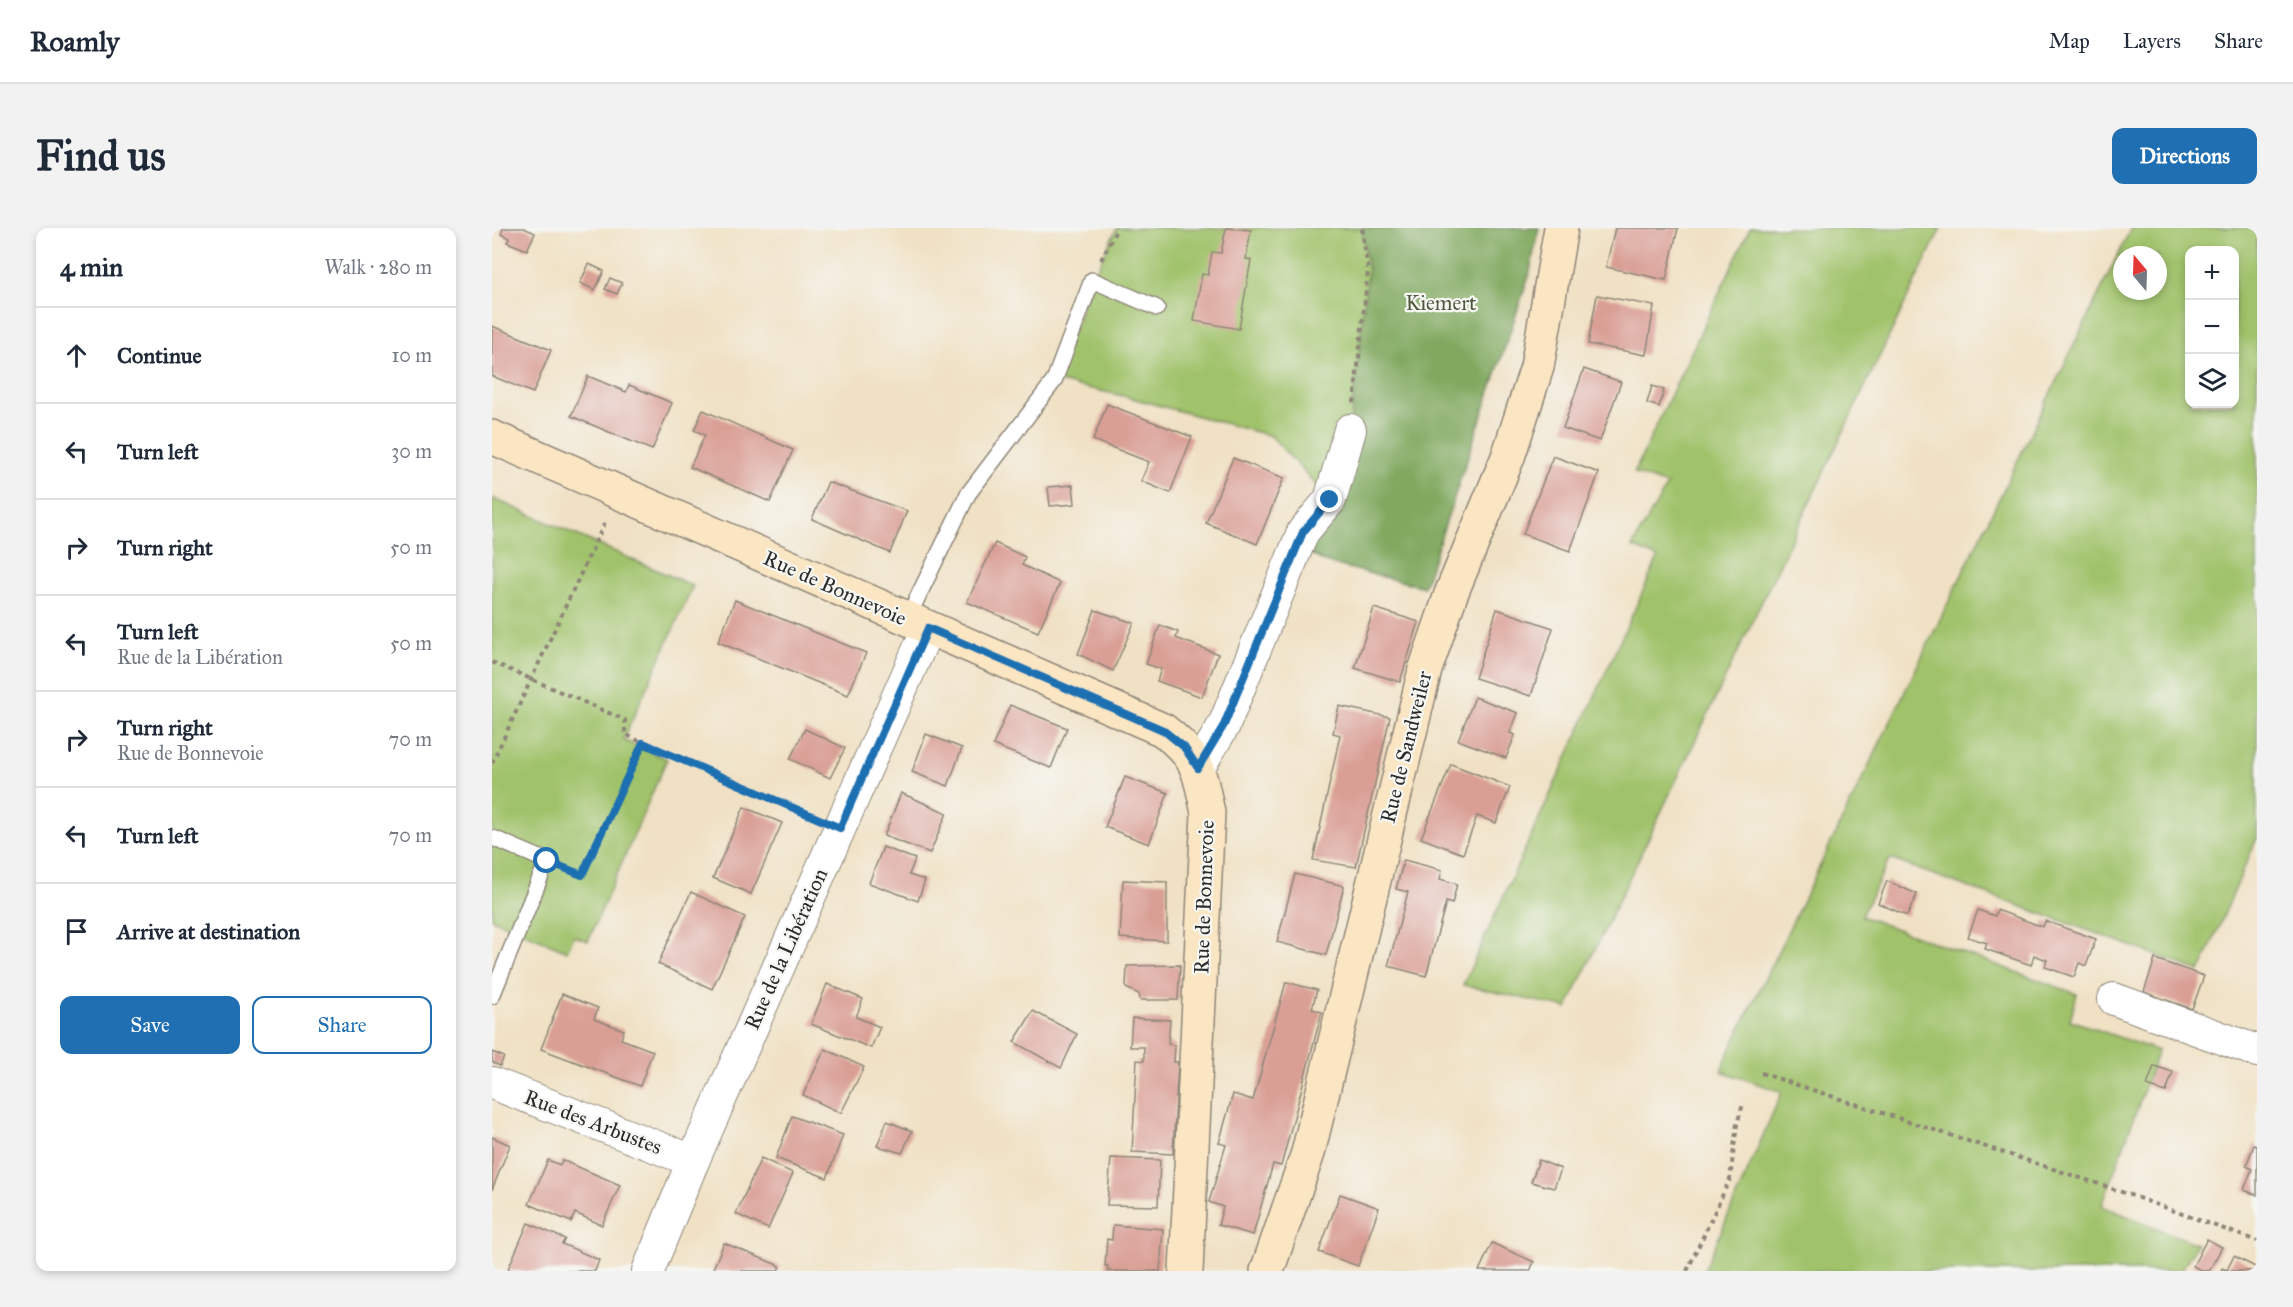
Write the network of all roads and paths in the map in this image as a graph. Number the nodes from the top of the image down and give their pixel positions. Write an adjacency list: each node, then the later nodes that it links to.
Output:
1 (1117, 228): 4 (path)
2 (1362, 228): 6 (path)
3 (1561, 228): 28 (main road, Rue de Sandweiler)
4 (1092, 280): 5 (lane); 9 (lane)
5 (1157, 308)
6 (1350, 430): 14 (street)
7 (492, 437): 8 (main road, Rue de Bonnevoie)
8 (619, 492): 9 (main road, Rue de Bonnevoie); 11 (path)
9 (917, 624): 14 (main road, Rue de Bonnevoie); 15 (street, Rue de la Libération)
10 (492, 662): 11 (path)
11 (531, 679): 12 (path); 13 (path)
12 (643, 743): 15 (path); 17 (path)
13 (492, 763)
14 (1198, 768): 27 (main road, Rue de Bonnevoie)
15 (840, 828): 24 (street, Rue de la Libération)
16 (493, 838): 17 (lane)
17 (547, 861): 18 (lane)
18 (492, 996)
19 (2114, 999): 20 (street)
20 (2257, 1051)
21 (1761, 1073): 25 (path)
22 (492, 1083): 24 (street, Rue des Arbustes)
23 (1743, 1104): 29 (path)
24 (693, 1161): 26 (street, Rue de la Libération)
25 (2257, 1241)
26 (648, 1271)
27 (1186, 1271)
28 (1267, 1271)
29 (1687, 1271)

